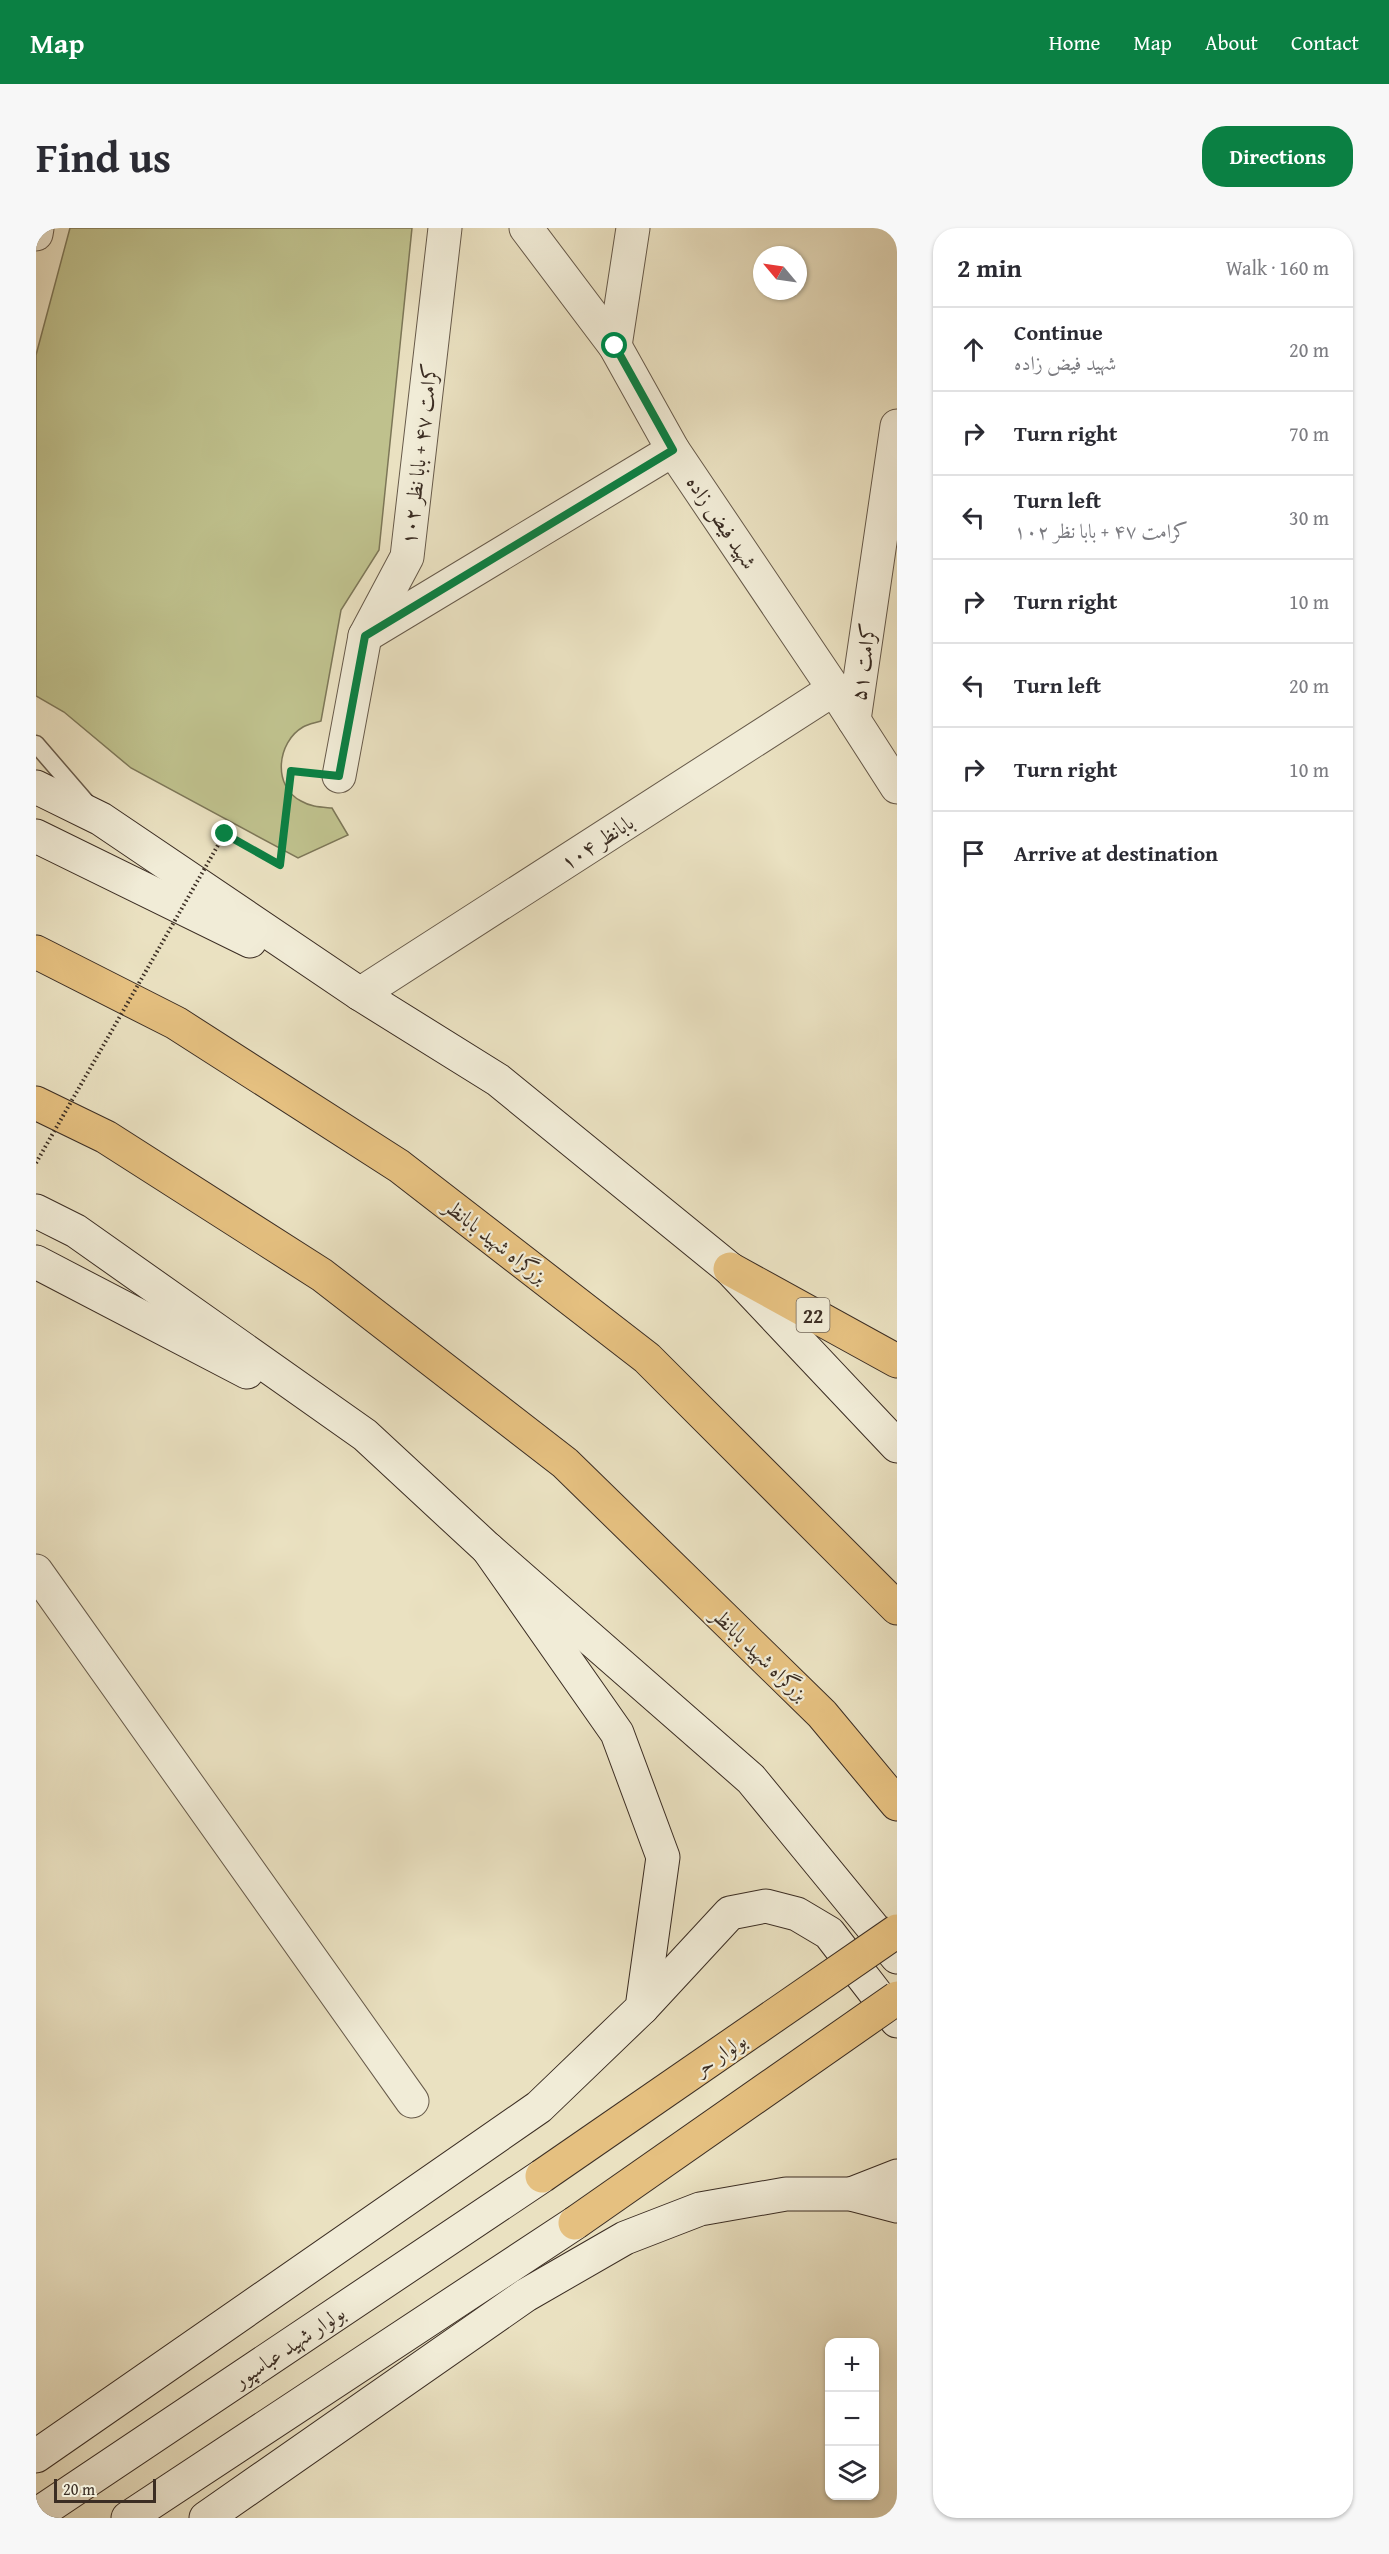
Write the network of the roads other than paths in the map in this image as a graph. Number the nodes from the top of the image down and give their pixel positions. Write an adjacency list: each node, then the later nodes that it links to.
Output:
1 (37, 228): 5 (main road)
2 (445, 228): 9 (main road, کرامت ۴۷ + بابا نظر ۱۰۲)
3 (526, 228): 6 (main road, شهید فیض زاده)
4 (633, 228): 6 (main road)
5 (36, 234)
6 (615, 346): 8 (main road, شهید فیض زاده)
7 (897, 426): 11 (main road, کرامت ۵۱)
8 (673, 450): 9 (main road); 10 (main road, شهید فیض زاده)
9 (365, 636): 13 (main road, کرامت ۴۷ + بابا نظر ۱۰۲)
10 (834, 689): 11 (main road, شهید فیض زاده); 19 (main road, بابانظر ۱۰۴)
11 (854, 720): 15 (main road, شهید فیض زاده)
12 (36, 744): 16 (lane)
13 (339, 776)
14 (36, 787): 16 (main road)
15 (897, 787)
16 (100, 819): 19 (main road)
17 (36, 836): 19 (main road)
18 (36, 952): 29 (main road, بزرگراه شهید بابانظر)
19 (360, 994): 23 (main road)
20 (36, 1103): 30 (main road, بزرگراه شهید بابانظر)
21 (36, 1211): 25 (main road)
22 (36, 1262): 25 (main road)
23 (730, 1269): 24 (main road, 22); 26 (main road)
24 (897, 1361)
25 (365, 1435): 27 (main road)
26 (897, 1446)
27 (488, 1549): 32 (main road); 34 (main road)
28 (36, 1571): 36 (main road)
29 (897, 1608)
30 (897, 1804)
31 (897, 1931): 37 (main road, بولوار حر, bridge)
32 (897, 1957)
33 (897, 1998): 43 (main road, bridge)
34 (642, 2008): 35 (main road); 41 (main road)
35 (897, 2021)
36 (412, 2101)
37 (542, 2176): 42 (main road, بولوار شهید عباسپور)
38 (897, 2176): 39 (main road)
39 (851, 2194): 40 (main road); 44 (main road)
40 (897, 2206)
41 (36, 2456)
42 (36, 2516)
43 (128, 2518)
44 (206, 2518)

